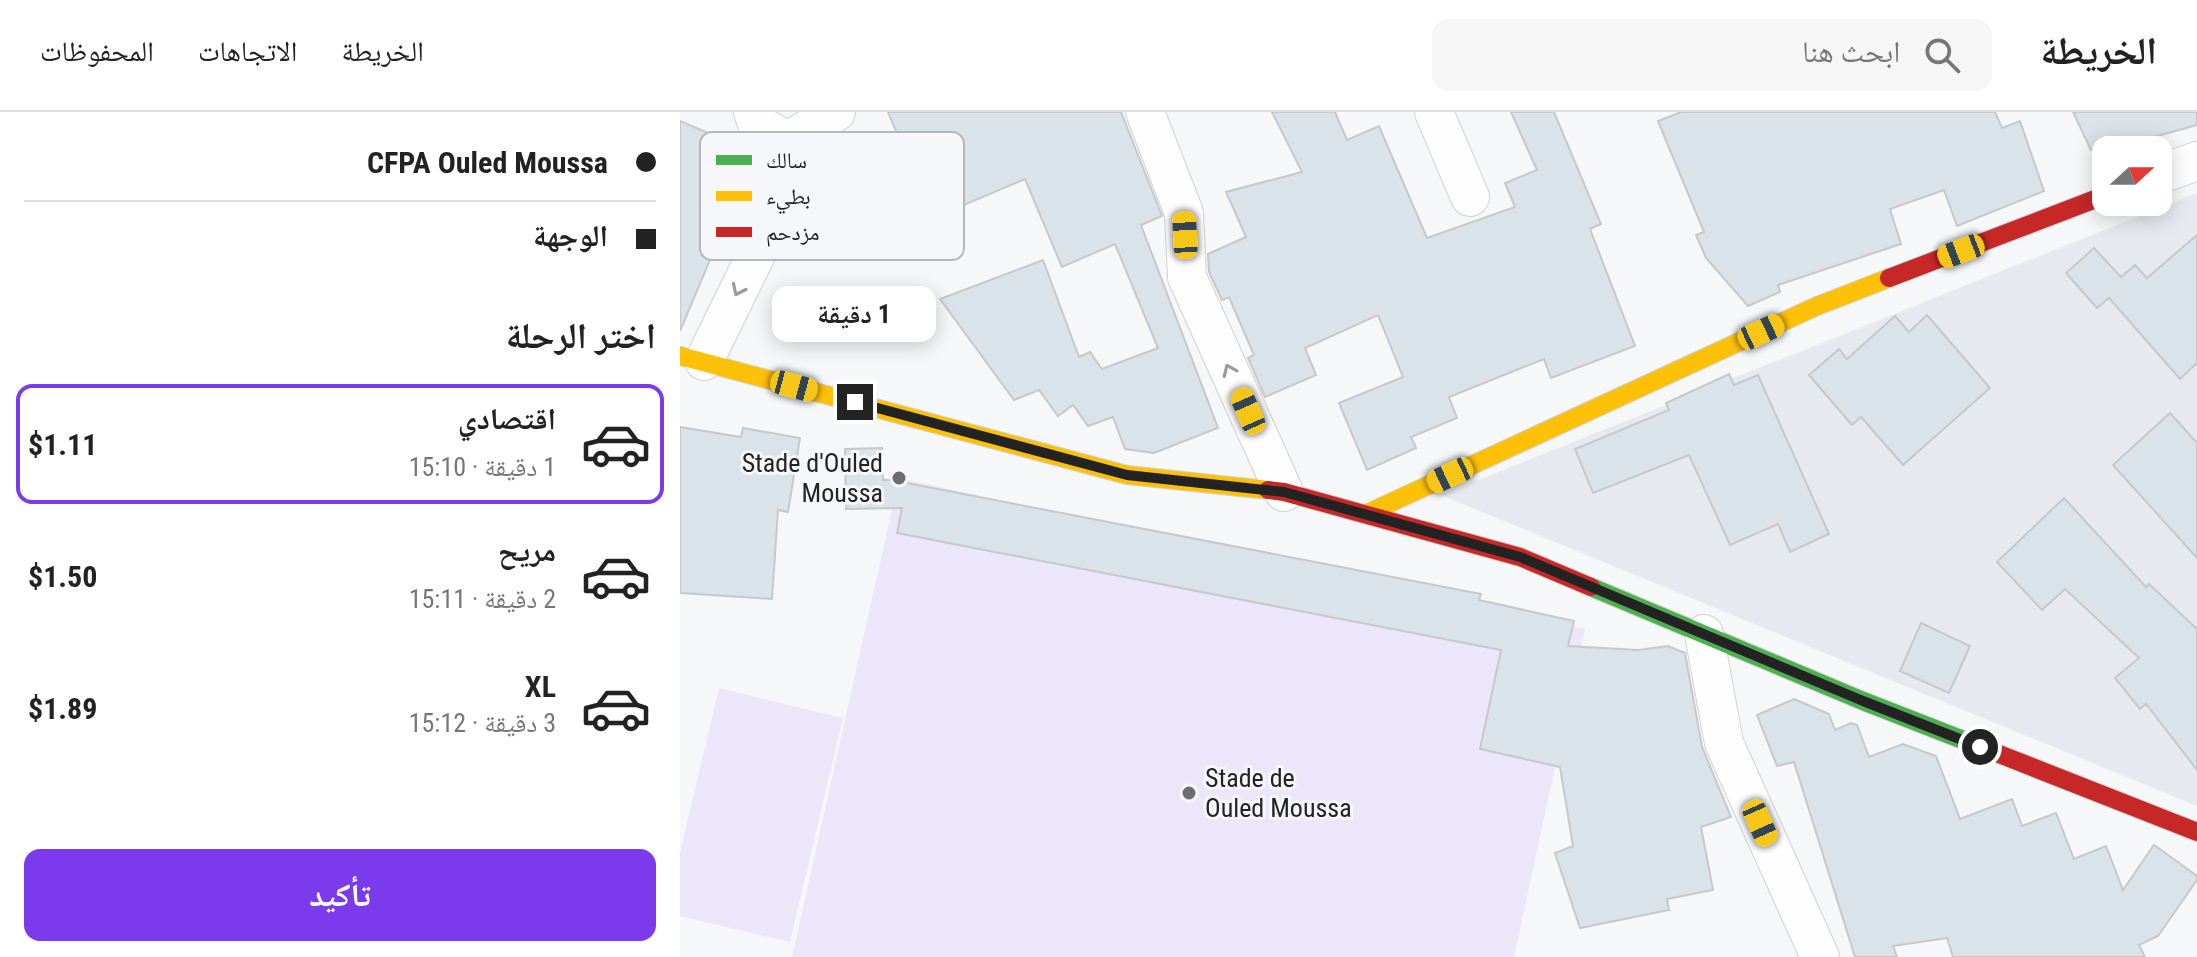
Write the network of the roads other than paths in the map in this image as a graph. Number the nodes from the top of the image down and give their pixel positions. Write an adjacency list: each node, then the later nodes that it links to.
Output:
1 (753, 112): 5 (street)
2 (836, 112): 6 (street)
3 (1145, 112): 13 (street, one-way to 3)
4 (1434, 112): 9 (street)
5 (772, 132)
6 (803, 132)
7 (2197, 161): 8 (street)
8 (2172, 170)
9 (1470, 197)
10 (2092, 200): 14 (street)
11 (748, 260): 12 (street, one-way to 12)
12 (692, 359): 13 (street)
13 (1284, 492): 14 (street)
14 (1366, 514): 15 (street)
15 (1704, 634): 16 (street); 17 (street)
16 (2197, 832)
17 (1820, 957)

